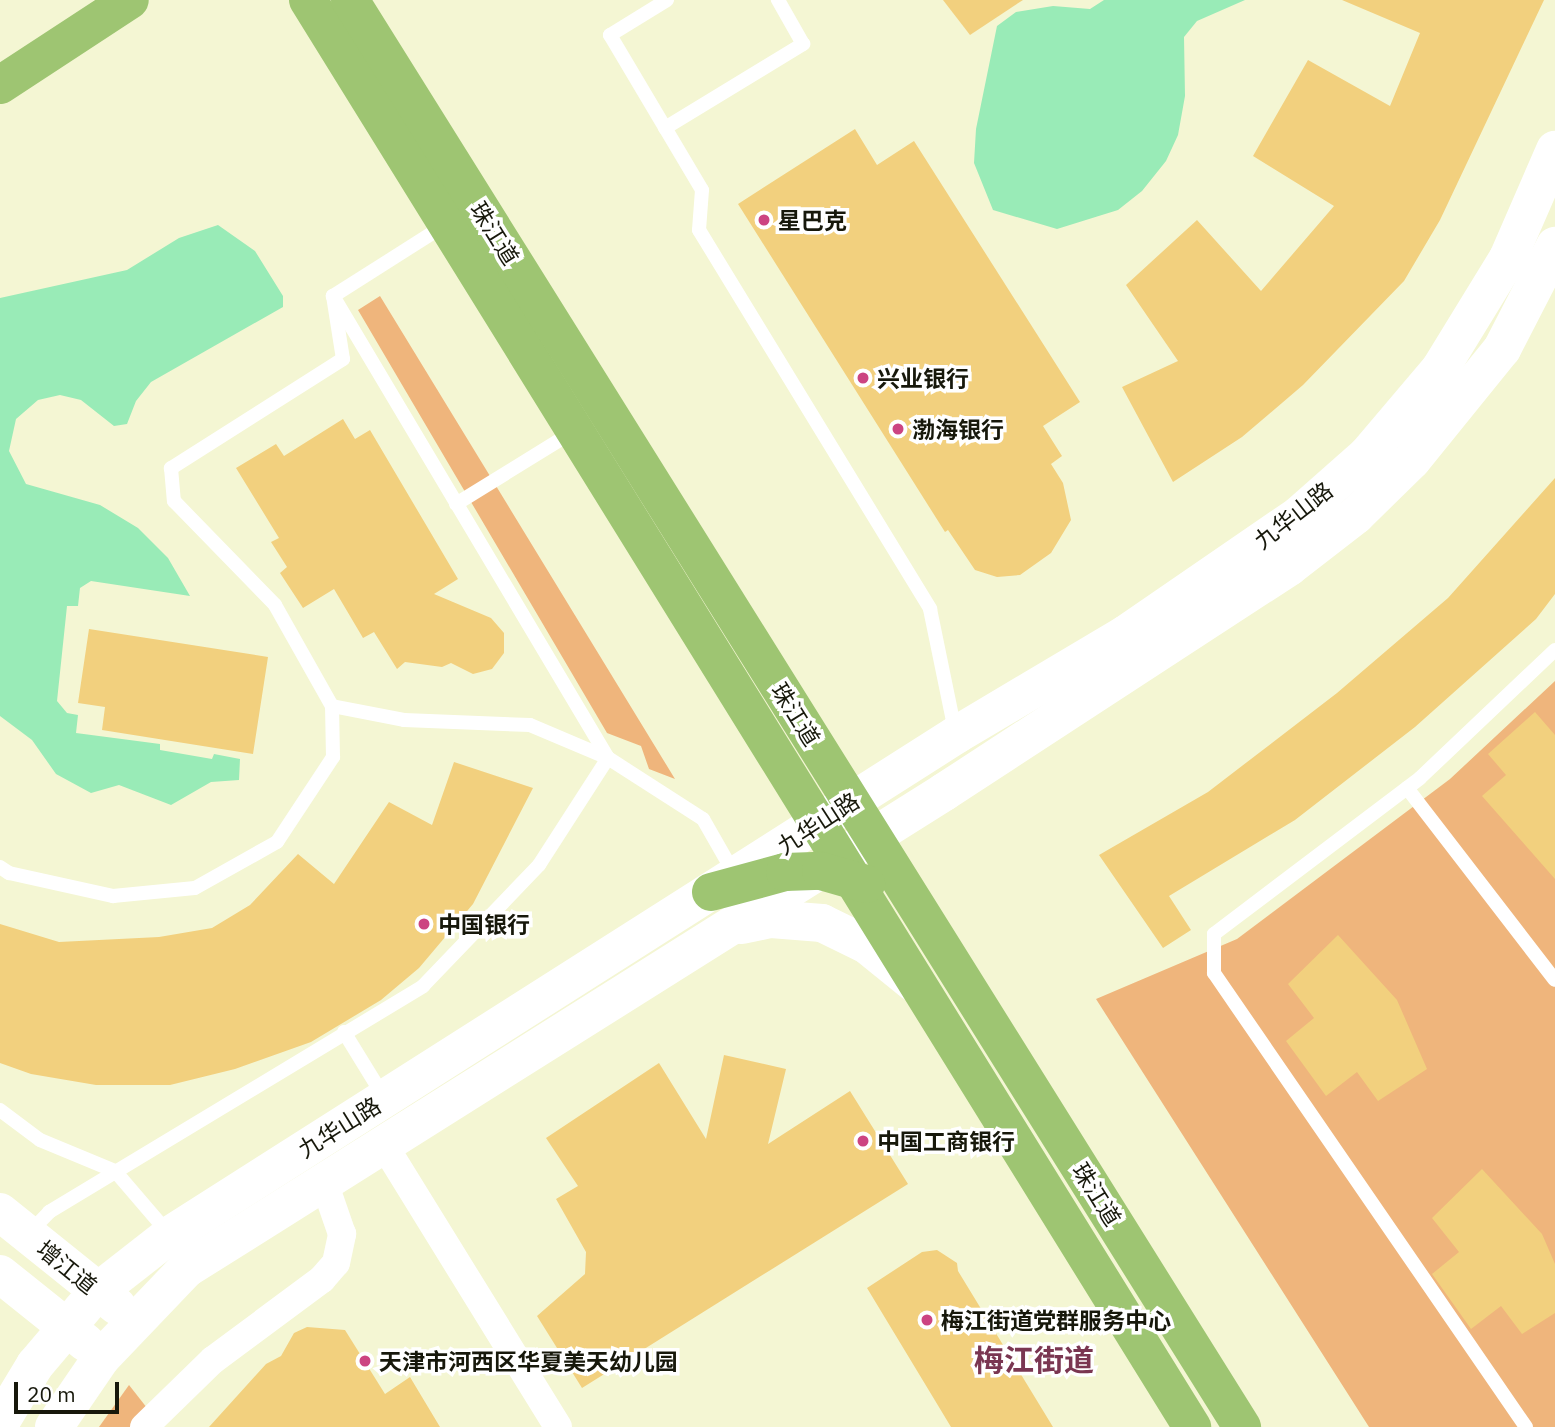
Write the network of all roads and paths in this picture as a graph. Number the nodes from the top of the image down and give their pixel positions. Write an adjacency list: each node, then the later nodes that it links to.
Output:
1 (130, 0): 6 (main road)
2 (308, 0): 9 (main road, 珠江道)
3 (350, 0): 19 (main road, 珠江道)
4 (667, 0): 7 (lane)
5 (778, 0): 7 (lane)
6 (0, 85)
7 (666, 128): 16 (lane)
8 (1555, 150): 16 (street, 九华山路)
9 (446, 225): 11 (lane); 12 (main road, 珠江道)
10 (1555, 246): 21 (street, 九华山路)
11 (333, 296): 13 (lane); 15 (lane)
12 (574, 430): 13 (lane); 20 (main road, 珠江道)
13 (456, 504): 17 (lane)
14 (1555, 650): 18 (lane)
15 (332, 706): 17 (lane); 22 (lane)
16 (956, 735): 19 (street, 九华山路)
17 (608, 758): 24 (lane); 29 (lane)
18 (1407, 788): 27 (lane); 48 (lane)
19 (850, 802): 20 (street, 九华山路); 21 (main road, 珠江道)
20 (816, 823): 23 (main road, 珠江道); 24 (street, 九华山路)
21 (874, 837): 23 (street, 九华山路); 26 (main road, 珠江道)
22 (0, 867)
23 (837, 869): 24 (main road); 25 (street, 九华山路); 26 (main road); 28 (main road, 珠江道)
24 (723, 884): 30 (street, 九华山路)
25 (733, 926): 28 (street); 32 (street, 九华山路)
26 (951, 958): 47 (main road, 珠江道)
27 (1555, 980)
28 (920, 989): 46 (main road, 珠江道)
29 (344, 1032): 30 (lane); 33 (lane)
30 (385, 1098): 36 (street, 九华山路)
31 (0, 1110): 33 (lane)
32 (384, 1145): 34 (street, 九华山路); 45 (street)
33 (115, 1171): 35 (lane); 36 (lane)
34 (324, 1182): 39 (street, 九华山路); 44 (street)
35 (14, 1223): 38 (street, 增江道)
36 (170, 1235): 38 (street, 九华山路)
37 (0, 1274): 40 (street, 增江道)
38 (97, 1292): 39 (street, 增江道); 40 (street, 九华山路)
39 (135, 1320): 41 (street, 九华山路)
40 (68, 1327): 41 (street, 增江道); 42 (street, 九华山路)
41 (102, 1357): 43 (street, 九华山路)
42 (0, 1423)
43 (54, 1427)
44 (144, 1427)
45 (558, 1427)
46 (1192, 1427)
47 (1242, 1427)
48 (1526, 1427)

